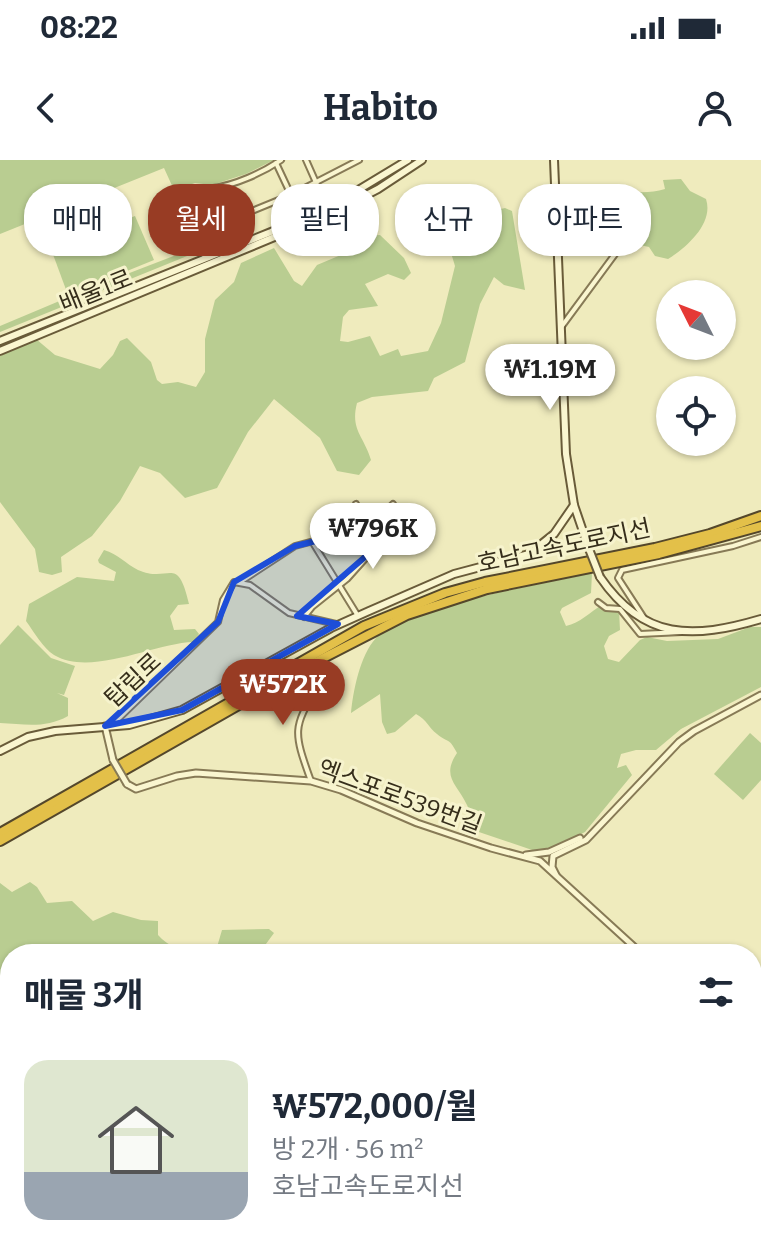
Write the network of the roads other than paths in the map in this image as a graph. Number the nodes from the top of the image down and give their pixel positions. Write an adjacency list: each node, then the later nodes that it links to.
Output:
1 (306, 160): 9 (street)
2 (338, 160): 8 (street)
3 (359, 160): 8 (street)
4 (408, 160): 12 (main road, 배울1로)
5 (422, 160): 13 (main road, 배울1로)
6 (554, 160): 18 (main road)
7 (278, 162): 10 (street); 11 (street)
8 (342, 170): 9 (street)
9 (316, 183)
10 (229, 184)
11 (287, 184)
12 (369, 184)
13 (379, 188)
14 (271, 230): 17 (main road, 배울1로)
15 (271, 238): 20 (main road, 배울1로)
16 (614, 256): 18 (street)
17 (205, 258): 19 (main road, 배울1로)
18 (561, 328): 23 (main road)
19 (0, 341)
20 (0, 351)
21 (356, 504): 26 (street)
22 (393, 504): 26 (street)
23 (574, 505): 32 (main road, 탑립로); 34 (main road, bridge)
24 (761, 516): 43 (highway, 호남고속도로지선)
25 (761, 526): 44 (highway, 호남고속도로지선)
26 (366, 529): 28 (street); 30 (street)
27 (761, 537): 34 (street)
28 (313, 543): 29 (street); 30 (street)
29 (240, 582): 33 (street); 40 (street, 탑립로)
30 (340, 585): 32 (street); 33 (street)
31 (598, 602): 37 (street)
32 (358, 616): 36 (main road, 탑립로)
33 (304, 617): 36 (street)
34 (645, 620): 37 (main road)
35 (759, 620): 37 (main road)
36 (338, 624): 40 (main road, 탑립로)
37 (682, 632)
38 (322, 678): 42 (street)
39 (761, 695): 46 (street)
40 (105, 726): 41 (main road); 42 (street, 엑스포로539번길, bridge)
41 (0, 751)
42 (311, 781): 45 (street, 엑스포로539번길)
43 (0, 833)
44 (0, 841)
45 (521, 855): 46 (street, 엑스포로539번길); 46 (street)
46 (548, 859): 47 (street)
47 (631, 944)

